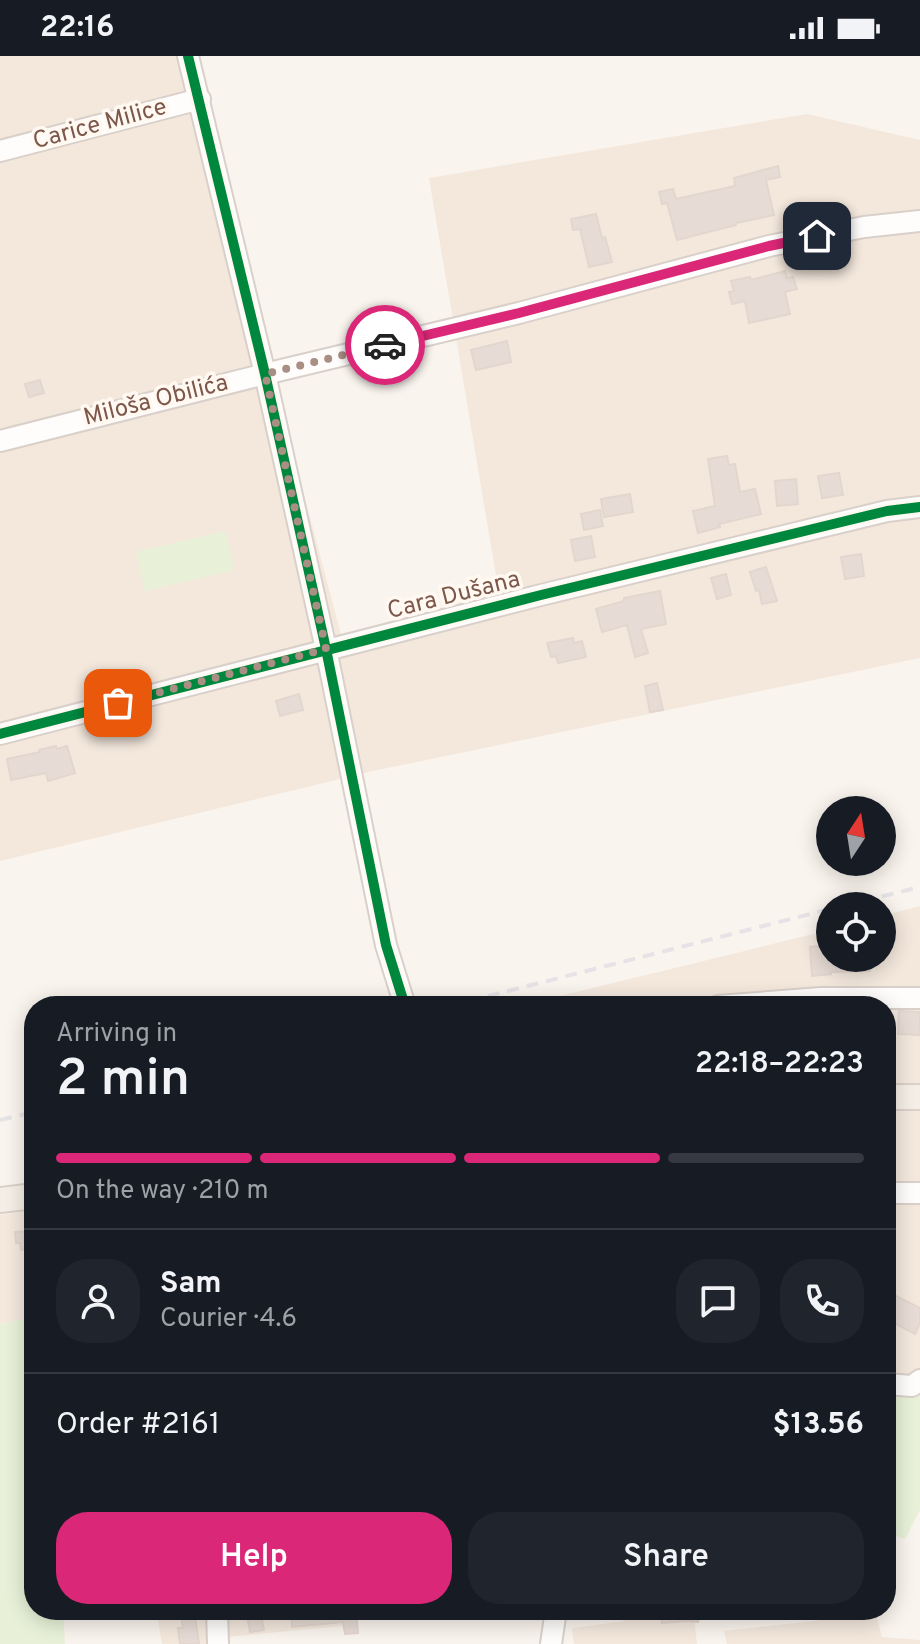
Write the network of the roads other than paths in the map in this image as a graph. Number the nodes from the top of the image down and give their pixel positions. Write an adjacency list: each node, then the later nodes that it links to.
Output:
1 (188, 56): 2 (street)
2 (200, 99): 3 (street, Carice Milice); 5 (street)
3 (0, 151)
4 (920, 221): 5 (street, Miloša Obilića)
5 (265, 374): 6 (street, Miloša Obilića); 8 (street)
6 (0, 441)
7 (920, 507): 8 (street, Cara Dušana)
8 (326, 649): 9 (street, Cara Dušana); 10 (street)
9 (0, 734)
10 (402, 996)
11 (896, 998): 12 (street)
12 (920, 998)
13 (896, 1097): 14 (main road)
14 (920, 1097)
15 (896, 1193): 16 (street)
16 (920, 1193)
17 (24, 1197): 18 (main road)
18 (0, 1200)
19 (920, 1380): 20 (street)
20 (896, 1385)
21 (217, 1620): 23 (street)
22 (555, 1620): 24 (street)
23 (218, 1644)
24 (551, 1644)

